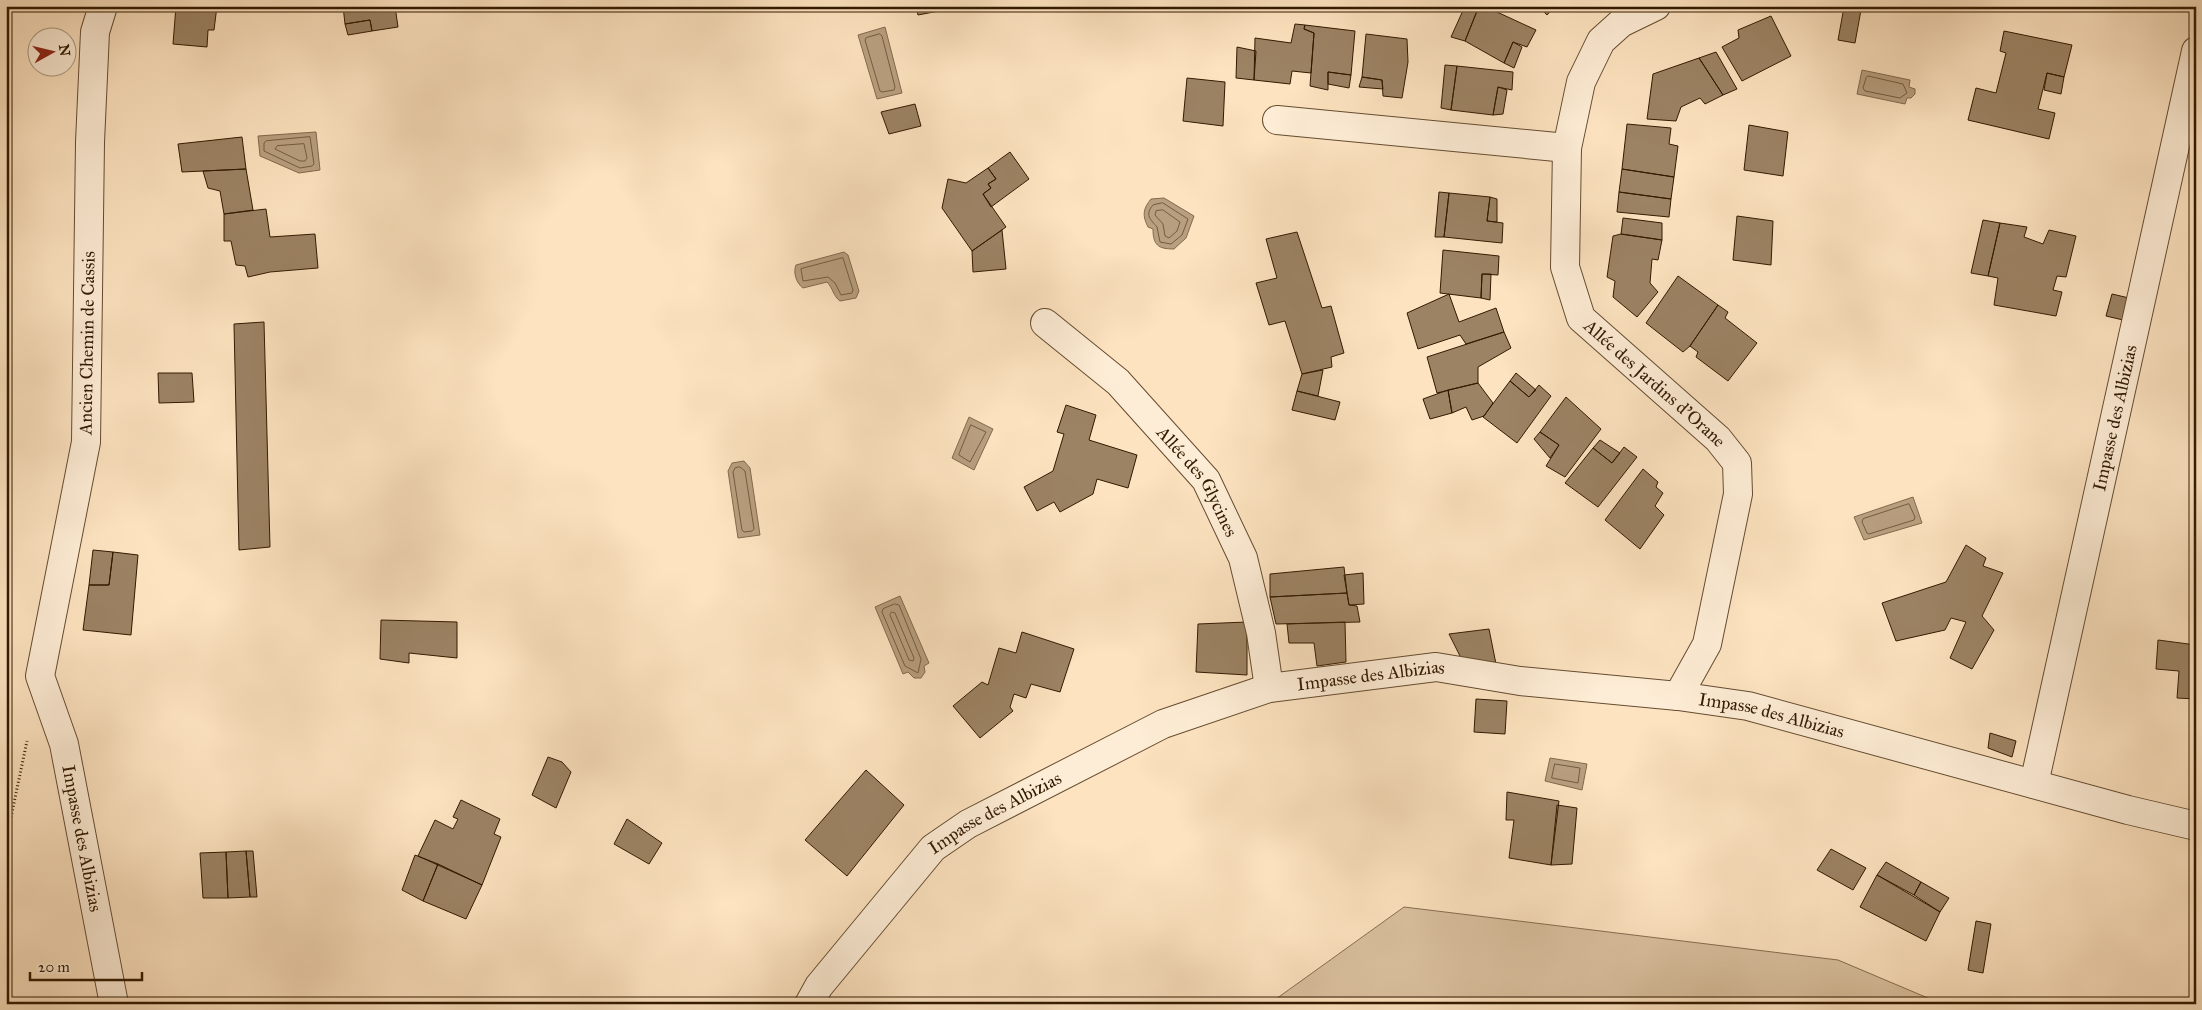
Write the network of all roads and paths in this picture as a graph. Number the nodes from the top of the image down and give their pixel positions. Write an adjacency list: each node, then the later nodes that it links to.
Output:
1 (103, 6): 7 (street, Ancien Chemin de Cassis)
2 (1656, 6): 5 (street, Allée des Jardins d'Orane)
3 (2196, 51): 11 (street, Impasse des Albizias)
4 (1277, 120): 5 (street)
5 (1567, 148): 9 (street, Allée des Jardins d'Orane)
6 (1045, 323): 8 (street, Allée des Glycines)
7 (40, 676): 14 (street, Impasse des Albizias)
8 (1269, 688): 9 (street, Impasse des Albizias); 15 (street, Impasse des Albizias)
9 (1678, 696): 11 (street, Impasse des Albizias)
10 (28, 734): 13 (path)
11 (2034, 784): 12 (street, Impasse des Albizias)
12 (2196, 826)
13 (6, 841)
14 (114, 1004)
15 (809, 1004)

